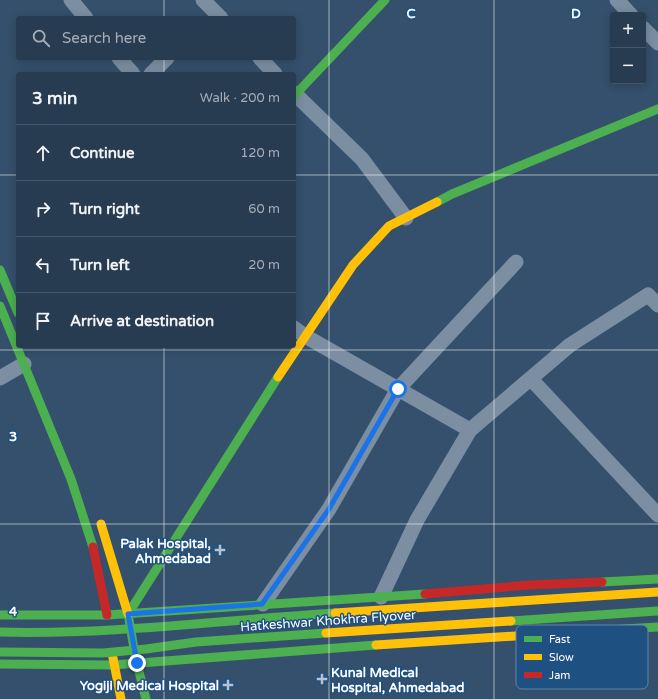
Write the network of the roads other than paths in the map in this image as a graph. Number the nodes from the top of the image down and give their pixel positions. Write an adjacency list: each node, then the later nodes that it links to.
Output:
1 (71, 0): 6 (street)
2 (203, 0): 7 (street)
3 (385, 0): 16 (street)
4 (617, 0): 5 (street)
5 (627, 12)
6 (84, 16)
7 (215, 16)
8 (646, 31): 9 (street)
9 (658, 43)
10 (121, 60): 13 (street)
11 (165, 60): 14 (street)
12 (262, 60): 15 (street)
13 (131, 72)
14 (153, 72)
15 (273, 72)
16 (296, 93)
17 (296, 97): 19 (street)
18 (658, 109): 19 (street)
19 (406, 218): 25 (street)
20 (516, 262): 32 (street)
21 (0, 270): 24 (street)
22 (658, 305): 31 (street)
23 (0, 306): 26 (street)
24 (16, 308)
25 (300, 332): 32 (street)
26 (16, 339)
27 (19, 348): 29 (street)
28 (291, 348): 41 (street)
29 (24, 364): 30 (street); 43 (street)
30 (0, 378)
31 (531, 379): 33 (street); 34 (street)
32 (398, 389): 33 (street); 39 (street)
33 (470, 430): 38 (street)
34 (658, 515)
35 (99, 519): 41 (street)
36 (658, 579): 38 (street)
37 (658, 592): 46 (street, Hatkeshwar Khokhra Flyover, bridge)
38 (381, 597): 39 (street)
39 (262, 604): 41 (street)
40 (658, 611): 49 (street, Hatkeshwar Khokhra Flyover, bridge)
41 (128, 614): 43 (street); 50 (street)
42 (0, 615): 43 (street)
43 (107, 615): 52 (street)
44 (658, 627): 45 (street)
45 (648, 628)
46 (0, 632)
47 (0, 636): 51 (street)
48 (516, 636): 50 (street)
49 (0, 652)
50 (137, 663): 52 (street); 55 (street)
51 (0, 664): 52 (street); 53 (street)
52 (114, 665): 54 (street)
53 (0, 668)
54 (121, 699)
55 (146, 699)

